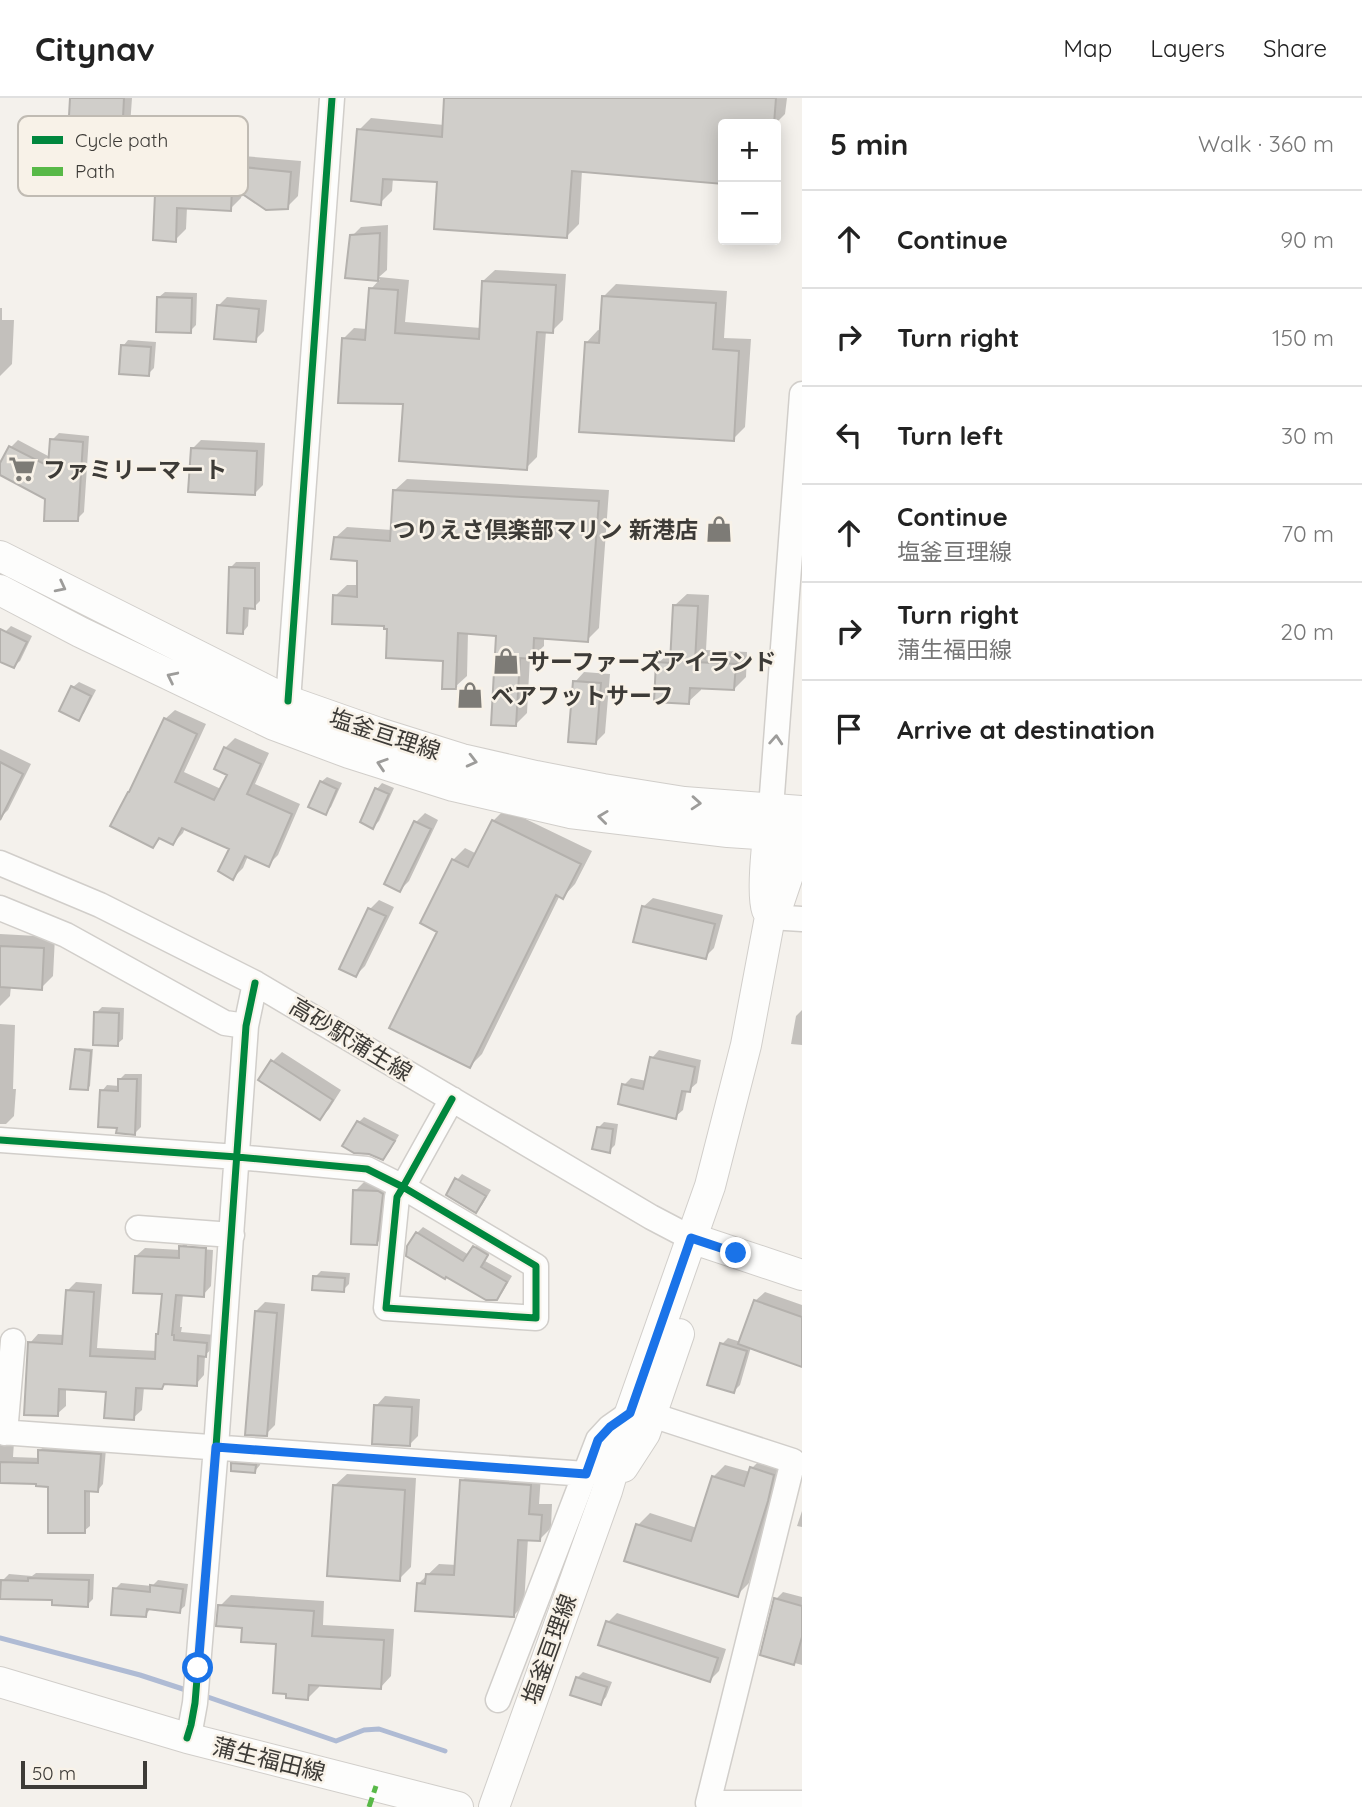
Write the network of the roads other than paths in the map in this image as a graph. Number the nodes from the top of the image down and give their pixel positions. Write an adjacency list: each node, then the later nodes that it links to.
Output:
1 (332, 98): 5 (street)
2 (802, 394): 7 (street, one-way to 2)
3 (0, 556): 5 (main road, 塩釜亘理線, one-way to 5)
4 (0, 590): 7 (main road, 塩釜亘理線, one-way to 4)
5 (288, 701): 7 (main road, 塩釜亘理線, one-way to 7)
6 (802, 811): 7 (main road, 塩釜亘理線)
7 (769, 822): 8 (main road, 塩釜亘理線); 10 (main road)
8 (802, 836): 10 (main road, 塩釜亘理線)
9 (0, 863): 13 (street, 高砂駅蒲生線)
10 (777, 871): 12 (main road, 塩釜亘理線)
11 (0, 908): 14 (street)
12 (779, 911): 21 (main road, 塩釜亘理線)
13 (255, 983): 14 (street); 15 (street, 高砂駅蒲生線)
14 (246, 1026): 17 (street)
15 (452, 1099): 18 (street); 21 (street, 高砂駅蒲生線)
16 (0, 1140): 17 (street)
17 (237, 1157): 18 (street); 20 (street)
18 (403, 1187): 18 (street)
19 (138, 1228): 20 (street)
20 (232, 1234): 26 (street)
21 (691, 1238): 22 (main road); 24 (main road, 塩釜亘理線); 24 (main road, 塩釜亘理線)
22 (802, 1275)
23 (13, 1341): 25 (street)
24 (641, 1414): 27 (main road, 塩釜亘理線); 31 (street)
25 (2, 1433): 26 (street)
26 (216, 1447): 27 (street); 30 (street)
27 (596, 1482): 29 (street); 33 (main road, 塩釜亘理線)
28 (0, 1682): 30 (main road, 蒲生福田線)
29 (498, 1700)
30 (187, 1738): 32 (main road, 蒲生福田線)
31 (802, 1803)
32 (458, 1807)
33 (494, 1807)

